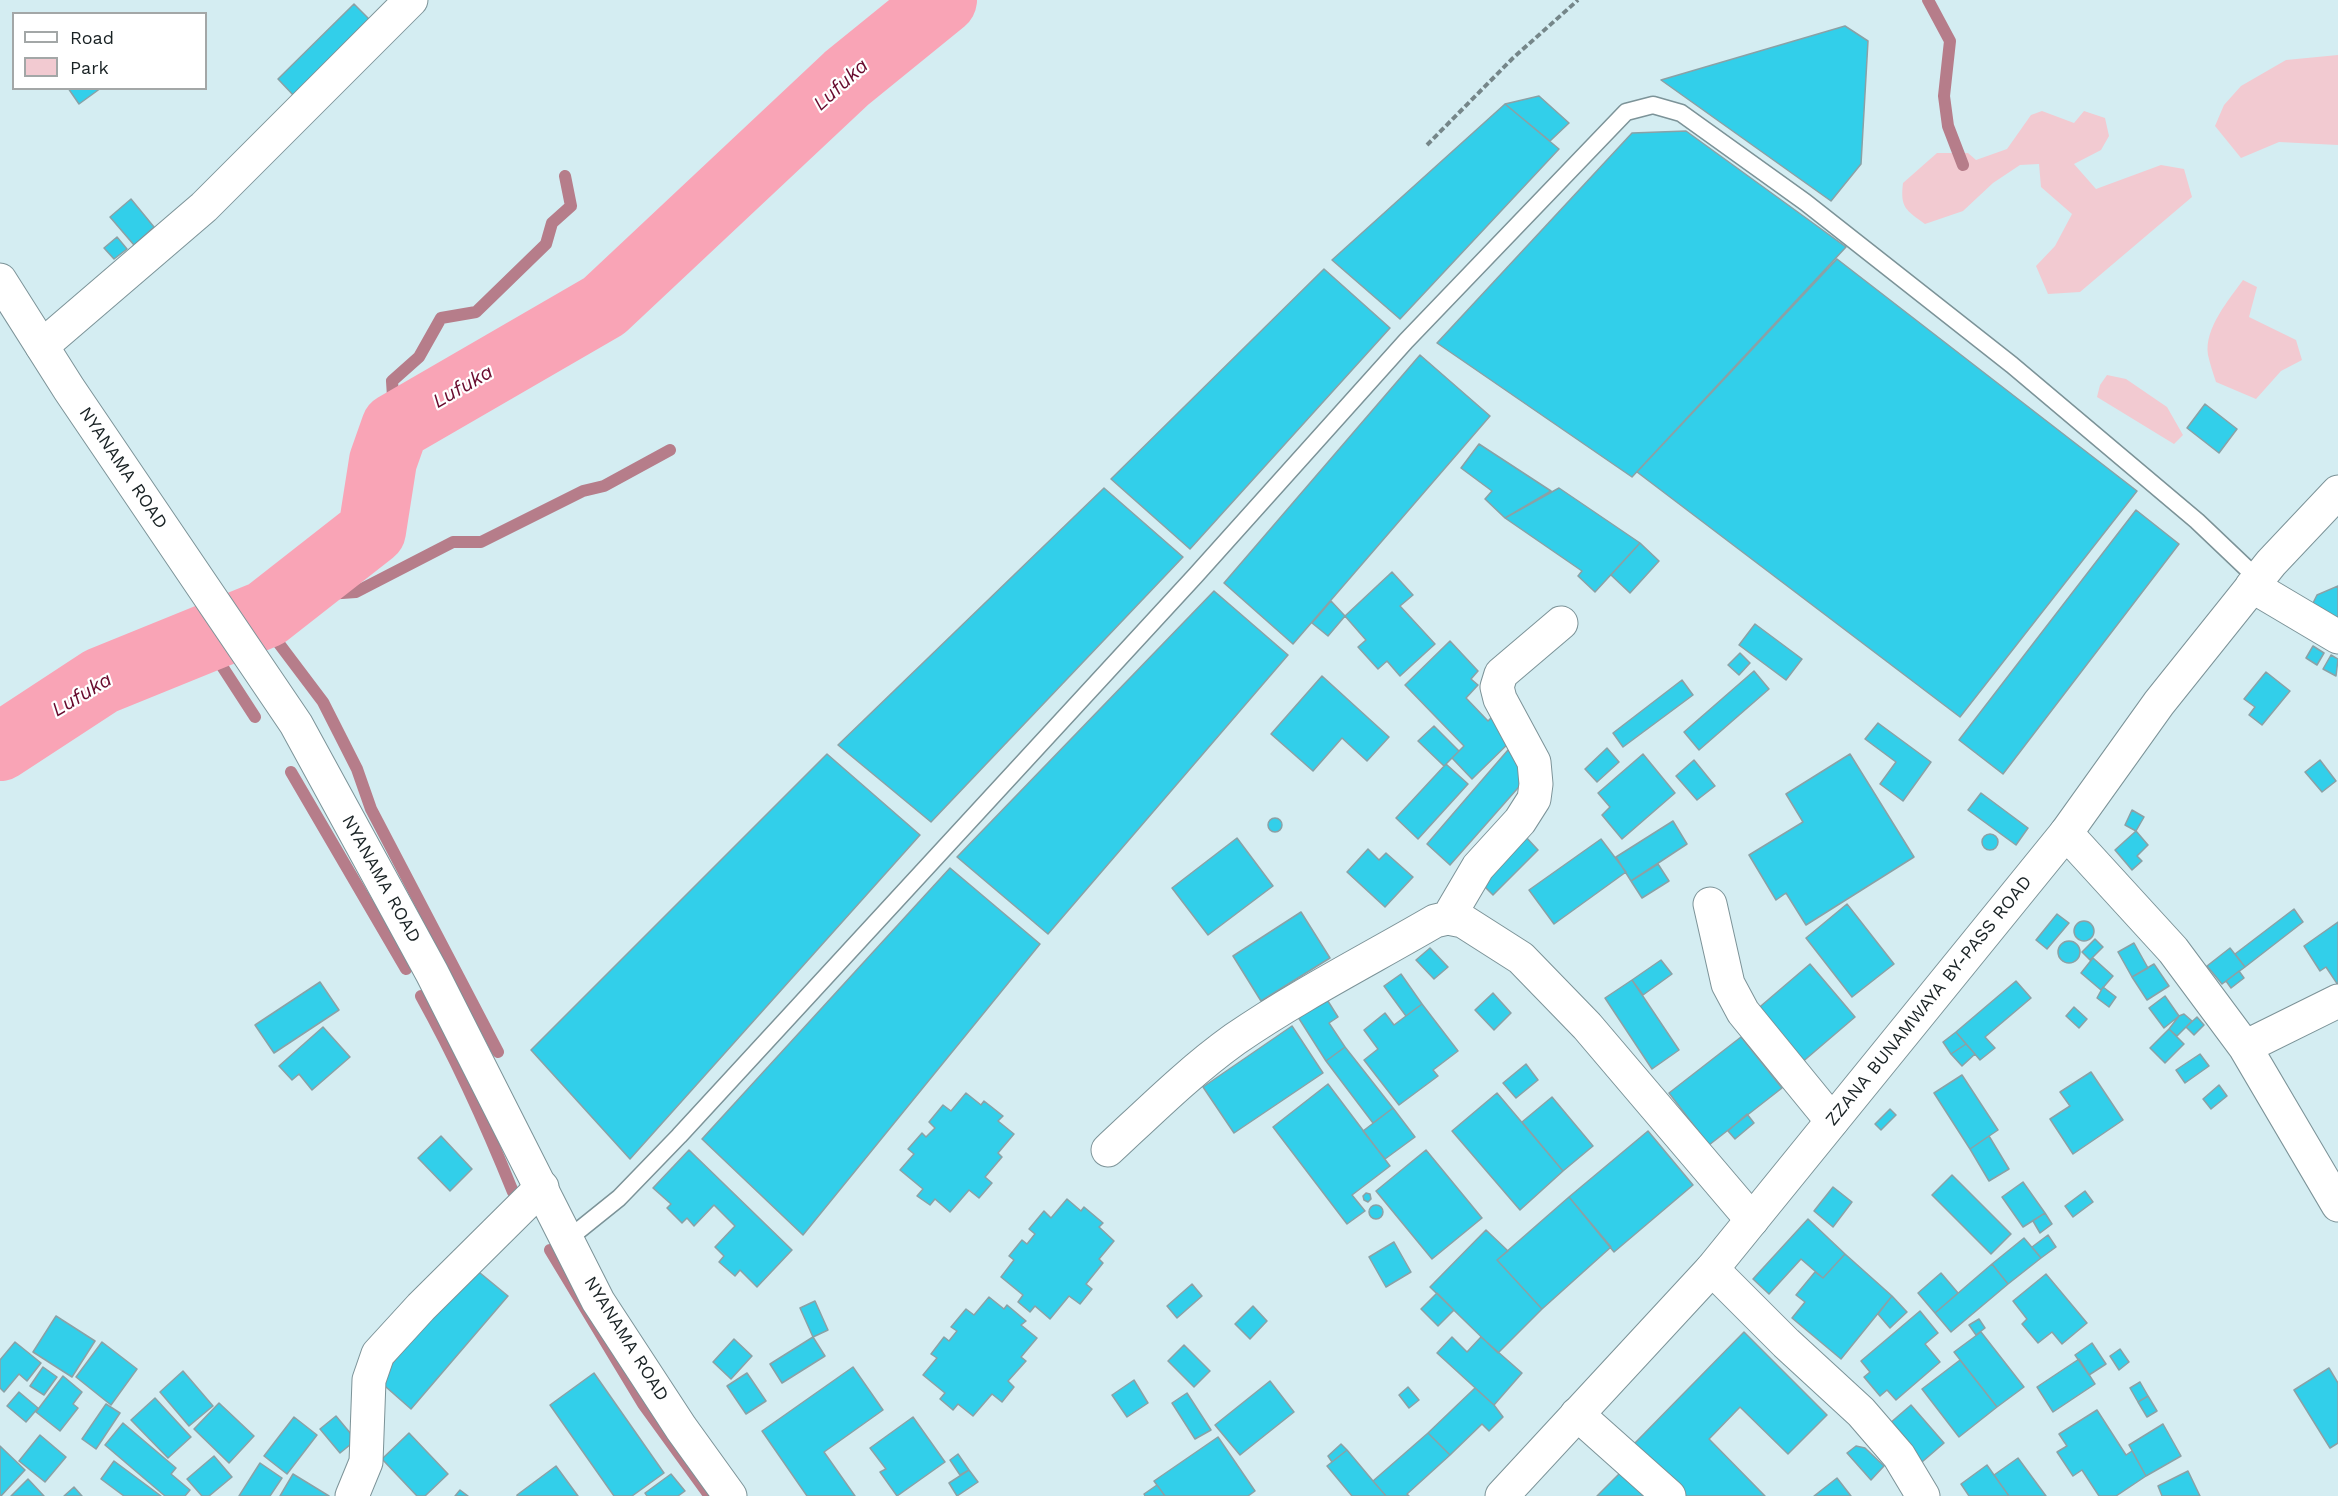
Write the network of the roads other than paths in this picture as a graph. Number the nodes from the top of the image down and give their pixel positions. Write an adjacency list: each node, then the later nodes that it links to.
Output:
1 (411, 0): 3 (street)
2 (0, 280): 3 (street, NYANAMA ROAD)
3 (42, 346): 15 (street, NYANAMA ROAD)
4 (2338, 492): 5 (street, ZZANA BUNAMWAYA BY-PASS ROAD)
5 (2255, 583): 7 (street); 8 (street, ZZANA BUNAMWAYA BY-PASS ROAD); 18 (lane)
6 (1562, 623): 10 (street)
7 (2338, 637)
8 (2066, 833): 12 (street); 13 (street, ZZANA BUNAMWAYA BY-PASS ROAD)
9 (1710, 904): 13 (street)
10 (1448, 918): 14 (street); 17 (street)
11 (2338, 1001): 12 (street)
12 (2245, 1047): 16 (street)
13 (1832, 1121): 17 (street, ZZANA BUNAMWAYA BY-PASS ROAD)
14 (1108, 1150)
15 (542, 1187): 18 (street, NYANAMA ROAD); 21 (street)
16 (2338, 1205)
17 (1752, 1220): 19 (street, ZZANA BUNAMWAYA BY-PASS ROAD)
18 (568, 1239): 22 (street, NYANAMA ROAD)
19 (1712, 1269): 20 (street, ZZANA BUNAMWAYA BY-PASS ROAD); 25 (street)
20 (1577, 1414): 23 (street, ZZANA BUNAMWAYA BY-PASS ROAD); 24 (street)
21 (352, 1496)
22 (730, 1496)
23 (1502, 1496)
24 (1669, 1496)
25 (1923, 1496)

